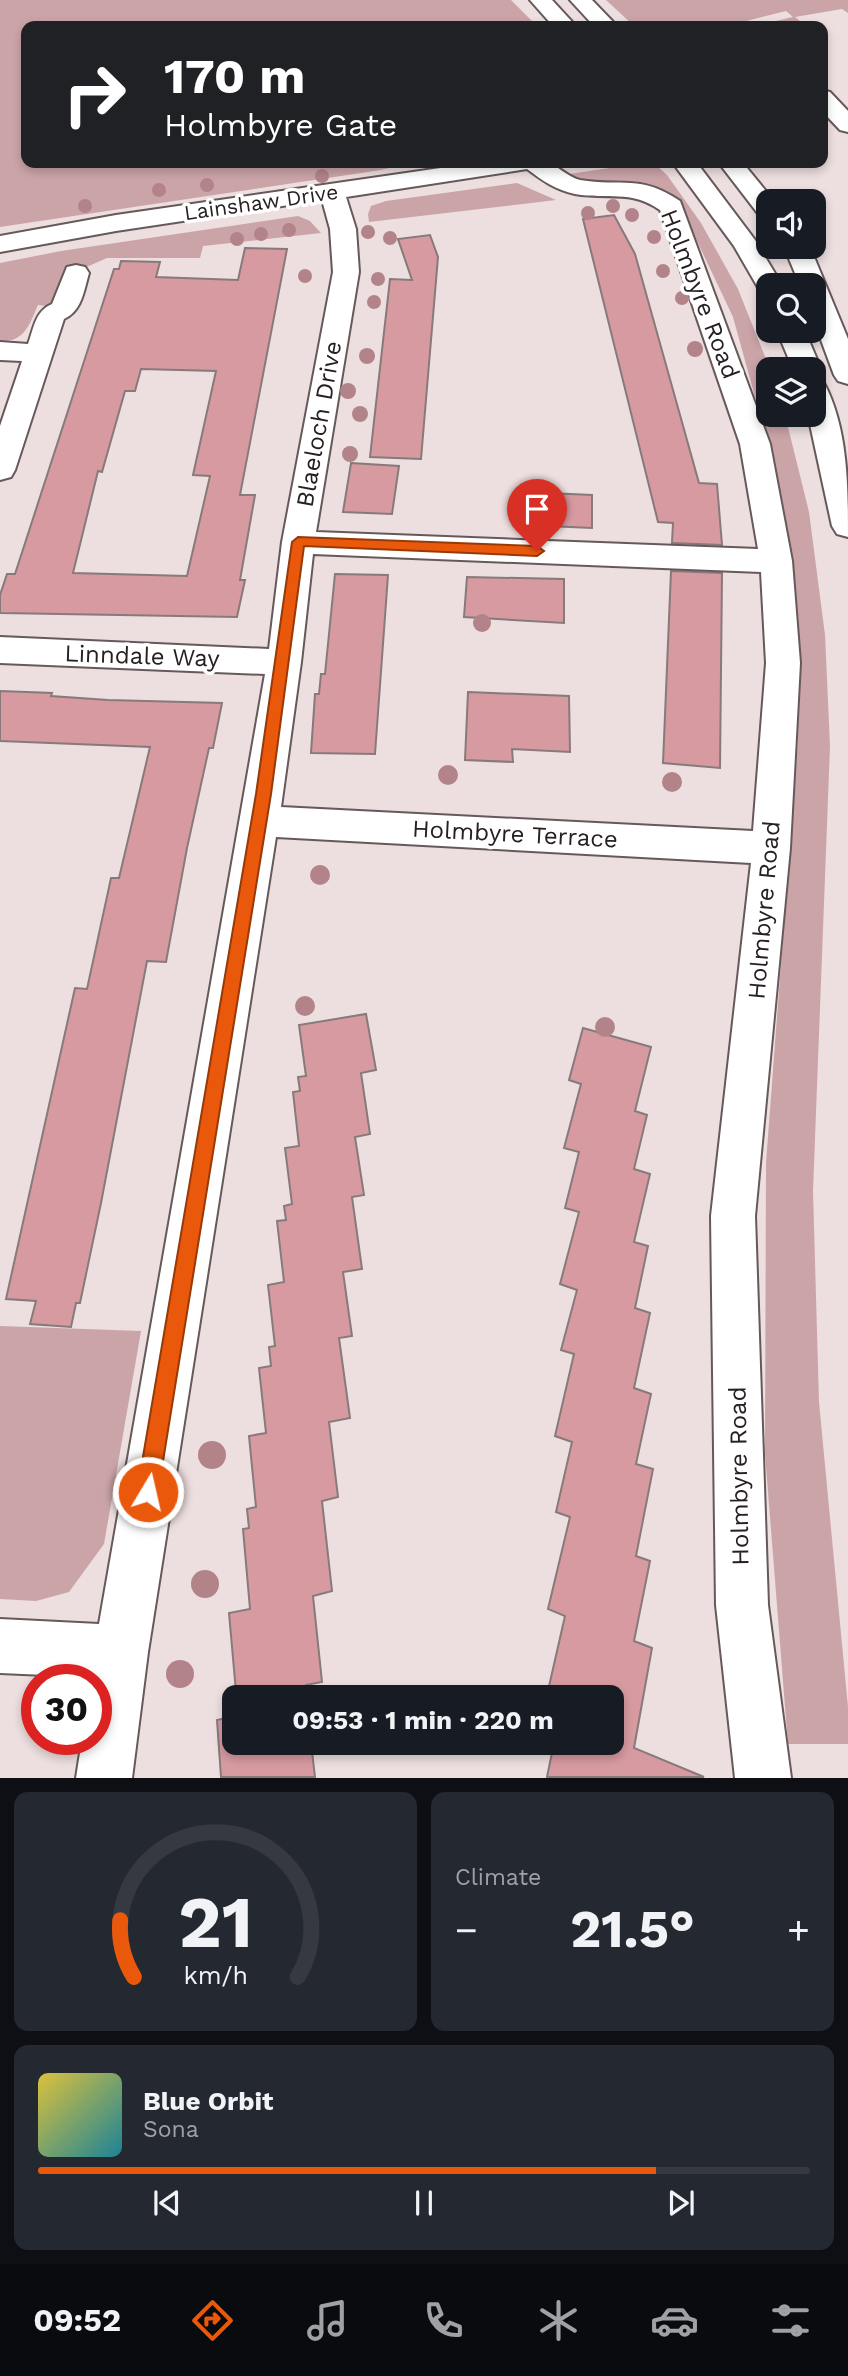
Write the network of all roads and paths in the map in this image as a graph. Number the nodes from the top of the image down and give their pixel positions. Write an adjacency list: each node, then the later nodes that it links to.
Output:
1 (540, 0): 3 (street)
2 (580, 0): 4 (street)
3 (560, 21)
4 (601, 21)
5 (828, 103): 6 (street)
6 (848, 125)
7 (490, 168): 11 (street, Lainshaw Drive)
8 (541, 168): 24 (street, Holmbyre Road)
9 (689, 168): 15 (street)
10 (735, 168): 12 (street)
11 (332, 192): 13 (street, Lainshaw Drive); 23 (street, Blaeloch Drive)
12 (756, 195)
13 (0, 244)
14 (76, 273): 18 (street)
15 (762, 273)
16 (826, 317): 19 (street)
17 (0, 351): 18 (street)
18 (38, 354): 21 (street)
19 (848, 375)
20 (826, 423): 22 (street)
21 (0, 470)
22 (848, 526)
23 (298, 542): 24 (street); 26 (street, Blaeloch Drive)
24 (776, 561): 28 (street, Holmbyre Road)
25 (0, 650): 26 (street, Linndale Way)
26 (284, 662): 27 (street, Blaeloch Drive)
27 (260, 821): 28 (street, Holmbyre Terrace); 30 (street, Blaeloch Drive)
28 (771, 848): 32 (street, Holmbyre Road)
29 (0, 1646): 30 (street)
30 (121, 1653): 31 (street, Blaeloch Drive)
31 (104, 1777)
32 (763, 1777)

